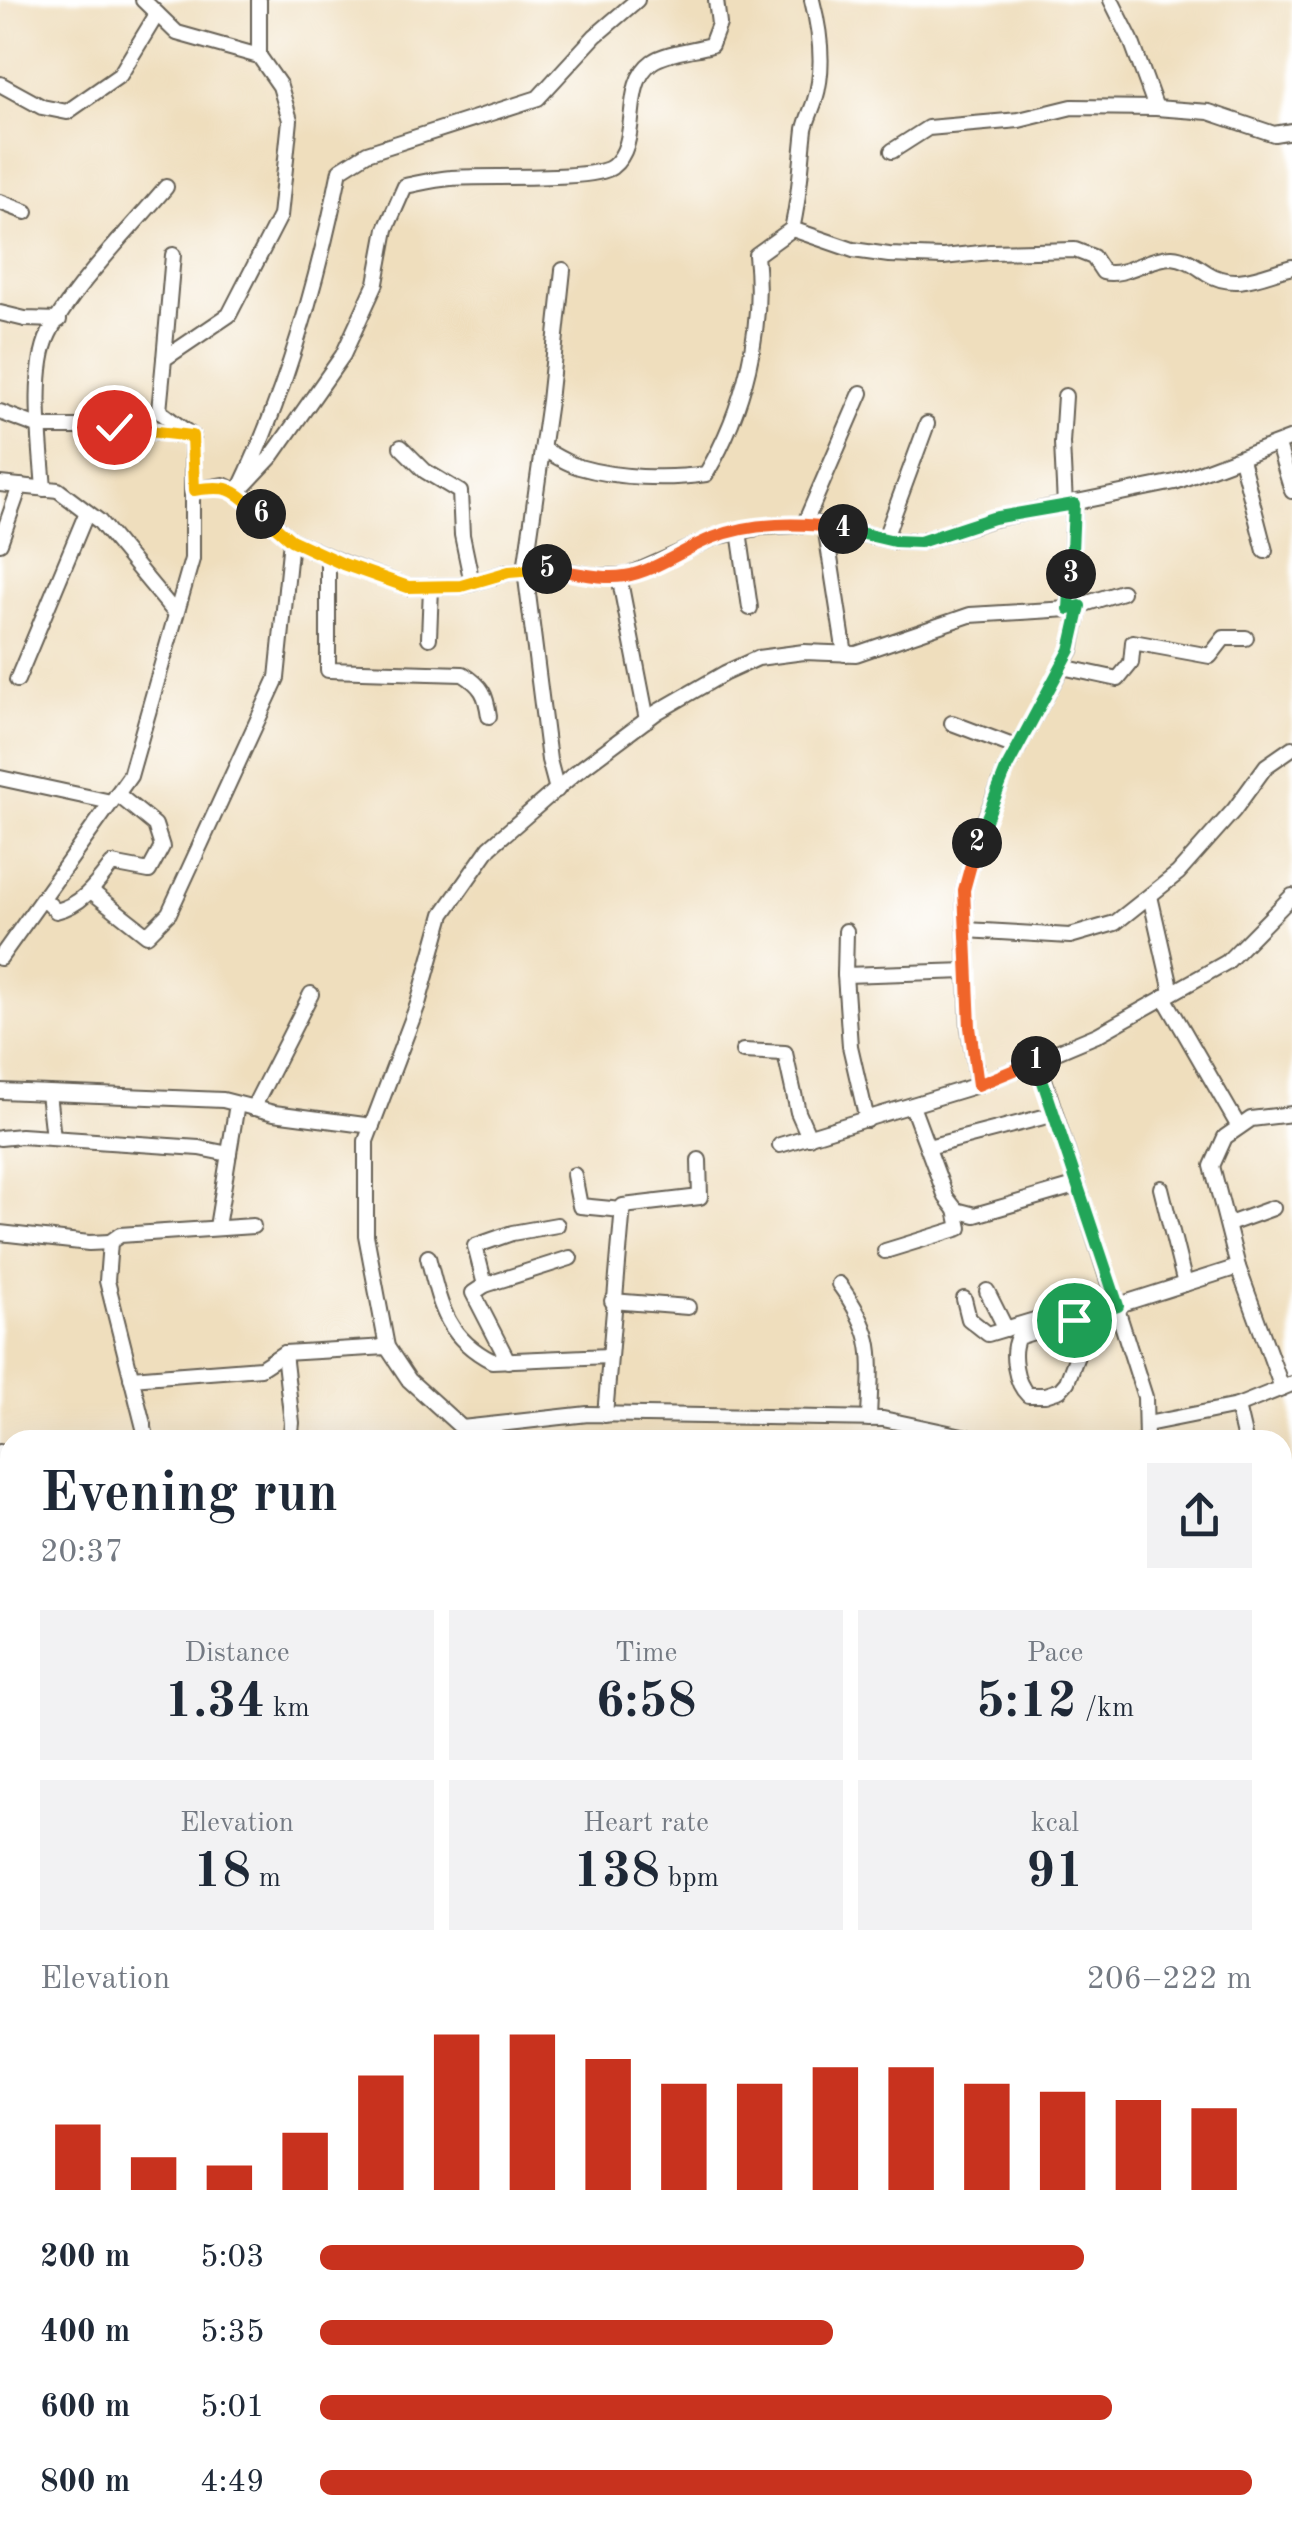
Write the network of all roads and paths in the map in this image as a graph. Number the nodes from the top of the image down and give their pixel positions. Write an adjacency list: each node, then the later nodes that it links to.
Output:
1 (142, 0): 7 (street)
2 (259, 0): 8 (street)
3 (637, 0): 38 (street)
4 (716, 0): 38 (street)
5 (812, 0): 16 (street)
6 (1111, 0): 10 (street)
7 (157, 14): 8 (street); 9 (street)
8 (259, 56): 22 (street)
9 (0, 84)
10 (1156, 108): 11 (street); 12 (street)
11 (1292, 132)
12 (892, 152)
13 (166, 187): 21 (street)
14 (0, 202): 15 (street)
15 (26, 212)
16 (792, 229): 18 (street); 31 (street)
17 (173, 255): 22 (street)
18 (1292, 267)
19 (563, 270): 31 (street)
20 (0, 313): 21 (street)
21 (59, 320): 27 (street)
22 (164, 359): 28 (street)
23 (862, 393): 41 (street)
24 (1065, 396): 39 (street)
25 (0, 412): 27 (street)
26 (927, 424): 44 (street)
27 (40, 428): 28 (street); 35 (street)
28 (192, 436): 36 (street)
29 (1285, 442): 32 (street); 37 (street)
30 (401, 447): 51 (street)
31 (542, 449): 49 (street)
32 (1242, 459): 39 (street); 47 (street)
33 (0, 484): 34 (street)
34 (20, 486): 35 (street); 46 (street)
35 (44, 489): 40 (street)
36 (194, 490): 38 (street); 56 (street)
37 (1292, 491)
38 (238, 492): 45 (street)
39 (1069, 505): 44 (street); 54 (street)
40 (86, 512): 56 (street); 61 (street)
41 (804, 525): 42 (street); 43 (street)
42 (825, 526): 44 (street); 59 (street)
43 (740, 531): 50 (street); 55 (street)
44 (885, 538)
45 (291, 540): 48 (street); 70 (street)
46 (0, 542)
47 (1265, 551)
48 (328, 557): 52 (street); 62 (street)
49 (525, 570): 50 (street); 51 (street); 68 (street)
50 (619, 576): 63 (street)
51 (472, 583): 52 (street)
52 (431, 587): 57 (street)
53 (1122, 592): 54 (street)
54 (1075, 607): 59 (street); 60 (street)
55 (750, 608)
56 (176, 614): 69 (street)
57 (428, 638)
58 (1246, 638): 60 (street)
59 (844, 654): 63 (street)
60 (1062, 667): 65 (street)
61 (17, 680)
62 (489, 716)
63 (646, 720): 68 (street)
64 (952, 723): 65 (street)
65 (1018, 748): 74 (street)
66 (1292, 748): 71 (street)
67 (0, 778): 69 (street)
68 (558, 790): 92 (street)
69 (114, 798): 70 (street); 73 (street)
70 (91, 891): 73 (street)
71 (1150, 896): 74 (street); 80 (street)
72 (1292, 896): 80 (street)
73 (43, 898): 76 (street)
74 (966, 930): 77 (street)
75 (846, 931): 78 (street)
76 (0, 958)
77 (967, 971): 78 (street); 83 (street)
78 (846, 975): 91 (street)
79 (311, 994): 88 (street)
80 (1168, 994): 82 (street); 93 (street)
81 (743, 1051): 94 (street)
82 (1038, 1060): 83 (street); 89 (street)
83 (978, 1085): 87 (street)
84 (0, 1090): 85 (street)
85 (48, 1093): 86 (street); 96 (street)
86 (237, 1104): 88 (street); 99 (street)
87 (912, 1106): 91 (street); 98 (street)
88 (253, 1108): 92 (street)
89 (1055, 1114): 98 (street); 102 (street)
90 (1292, 1114): 93 (street)
91 (868, 1120): 94 (street)
92 (372, 1126): 127 (street)
93 (1240, 1127): 107 (street)
94 (809, 1137): 97 (street)
95 (0, 1138): 96 (street)
96 (54, 1138): 99 (street)
97 (780, 1145)
98 (928, 1147): 106 (street)
99 (229, 1154): 110 (street)
100 (698, 1160): 105 (street)
101 (574, 1175): 105 (street)
102 (1078, 1184): 106 (street); 122 (street)
103 (1161, 1188): 118 (street)
104 (1273, 1208): 107 (street)
105 (622, 1210): 123 (street)
106 (956, 1210): 113 (street)
107 (1229, 1224): 116 (street)
108 (557, 1225): 119 (street)
109 (253, 1226): 110 (street)
110 (217, 1227): 112 (street)
111 (0, 1233): 112 (street)
112 (110, 1242): 131 (street)
113 (885, 1252)
114 (428, 1257): 130 (street)
115 (570, 1258): 119 (street)
116 (1238, 1267): 118 (street); 132 (street)
117 (838, 1284): 135 (street)
118 (1185, 1284): 122 (street)
119 (486, 1285): 130 (street)
120 (988, 1291): 126 (street)
121 (964, 1299): 126 (street)
122 (1116, 1301): 125 (street); 126 (street); 141 (street)
123 (612, 1302): 124 (street); 129 (street)
124 (688, 1307)
125 (1074, 1320): 125 (street)
126 (1006, 1330)
127 (388, 1347): 128 (street); 138 (street)
128 (284, 1353): 131 (street); 137 (street)
129 (609, 1356): 130 (street); 134 (street)
130 (508, 1361)
131 (131, 1378): 136 (street)
132 (1287, 1386): 133 (street)
133 (1237, 1406): 142 (street); 143 (street)
134 (605, 1414): 135 (street); 139 (street)
135 (869, 1419): 140 (street)
136 (144, 1430)
137 (291, 1430)
138 (460, 1430)
139 (492, 1430)
140 (928, 1430)
141 (1147, 1430)
142 (1154, 1430)
143 (1243, 1430)

